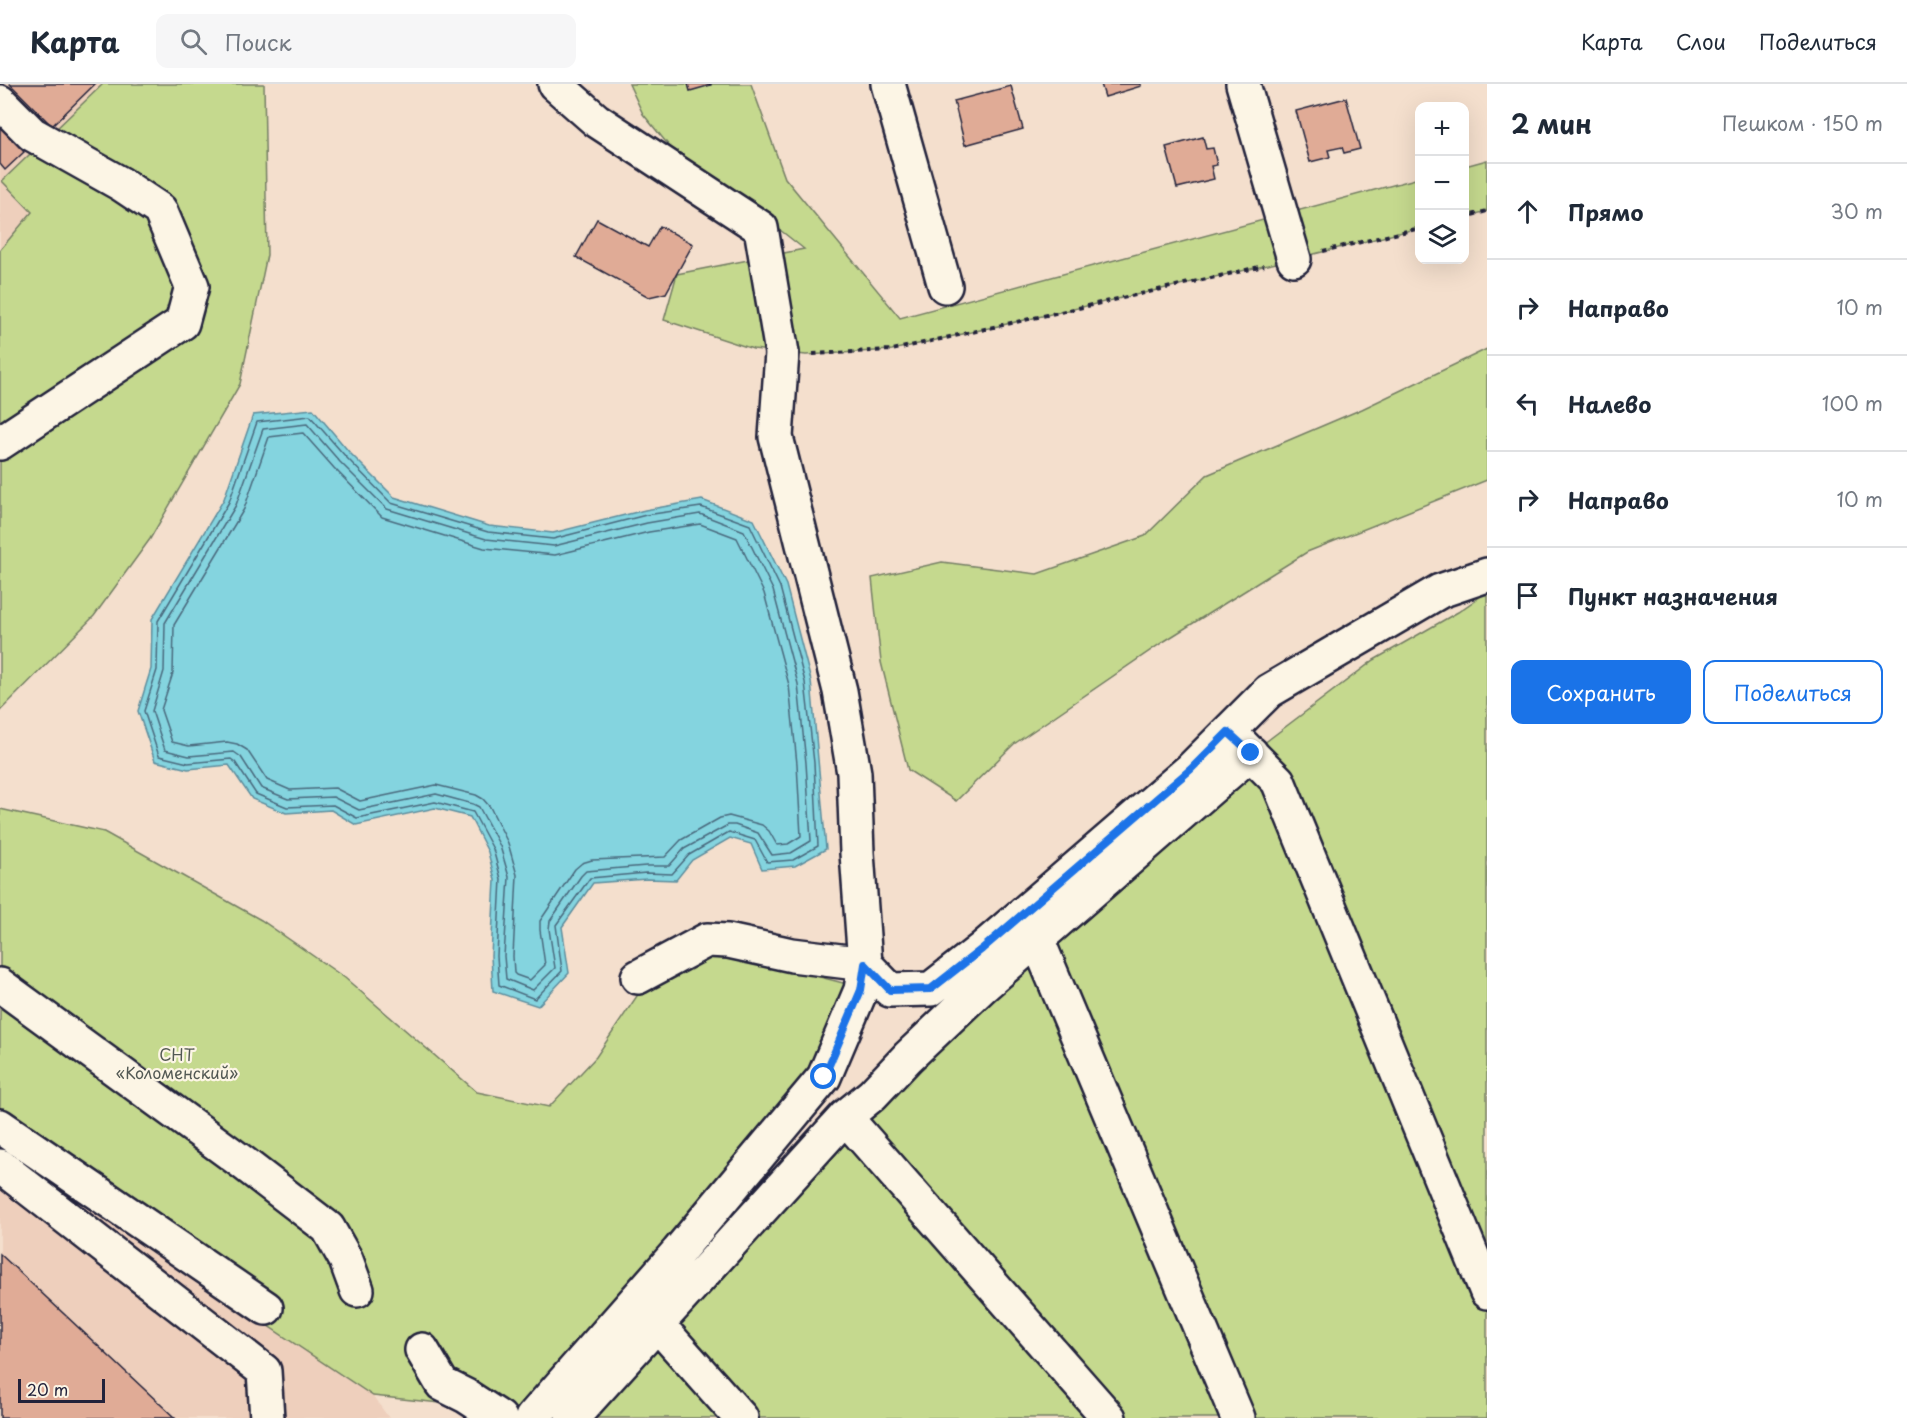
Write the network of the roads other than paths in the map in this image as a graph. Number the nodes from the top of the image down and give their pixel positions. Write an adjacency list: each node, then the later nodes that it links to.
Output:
1 (555, 84): 11 (street)
2 (888, 84): 6 (street)
3 (1243, 84): 5 (street)
4 (0, 102): 7 (street)
5 (1294, 259)
6 (945, 286)
7 (0, 443)
8 (1478, 585): 9 (street)
9 (1240, 743): 10 (street); 11 (street); 18 (street)
10 (1037, 939): 14 (street); 28 (street)
11 (865, 964): 12 (street); 24 (street)
12 (638, 977)
13 (0, 985): 17 (street)
14 (845, 1117): 20 (street); 27 (street)
15 (0, 1126): 19 (street)
16 (0, 1166): 22 (street)
17 (357, 1290)
18 (1487, 1292)
19 (266, 1308)
20 (657, 1324): 25 (street); 26 (street)
21 (422, 1350): 23 (street)
22 (267, 1418)
23 (500, 1418)
24 (532, 1418)
25 (572, 1418)
26 (741, 1418)
27 (1109, 1418)
28 (1238, 1418)

